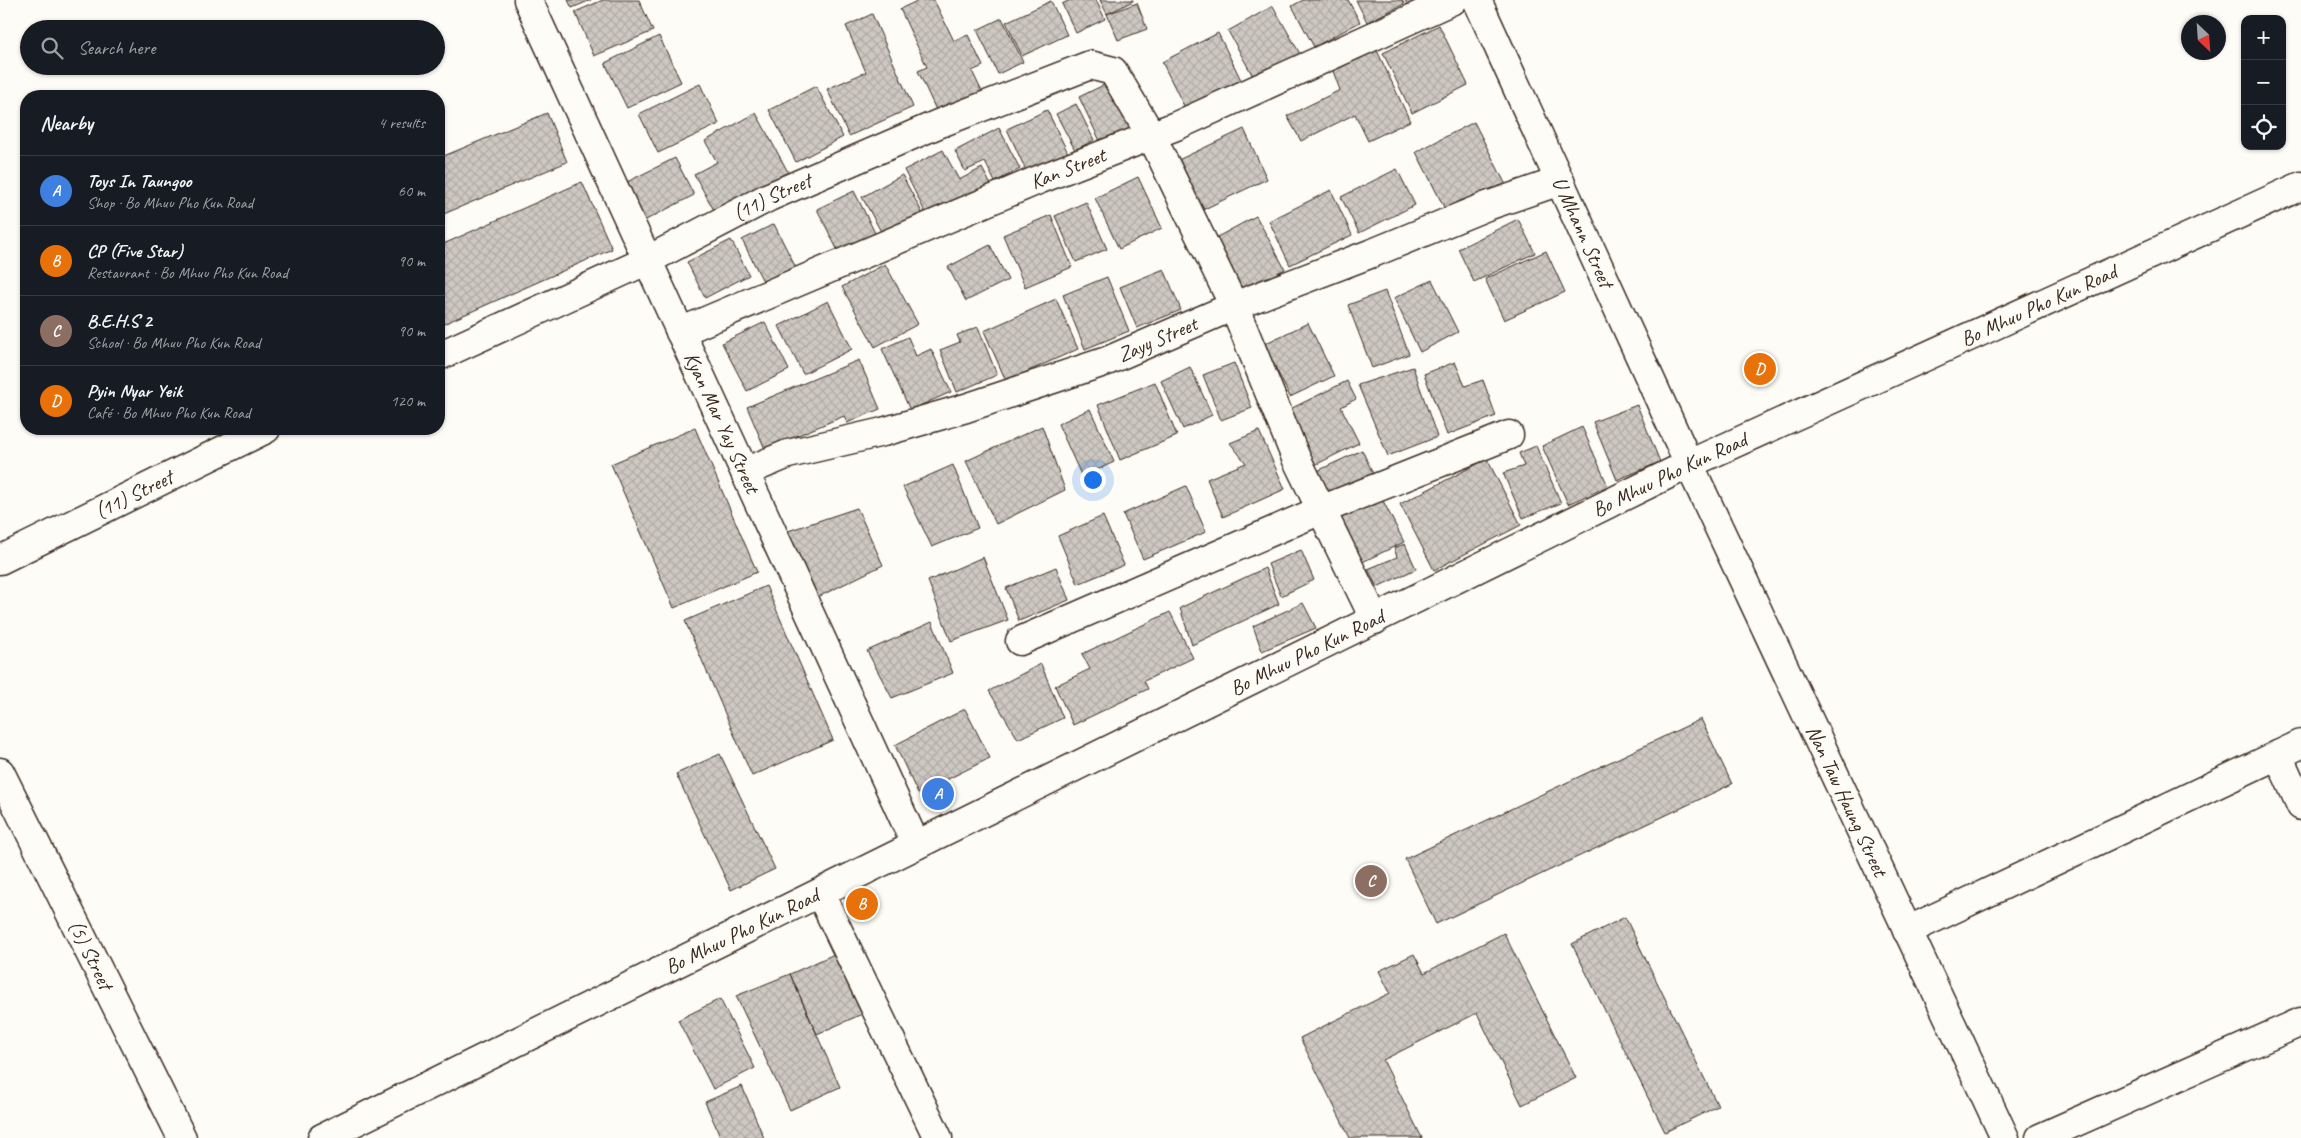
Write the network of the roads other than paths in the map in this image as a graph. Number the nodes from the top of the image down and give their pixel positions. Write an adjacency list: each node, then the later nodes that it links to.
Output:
1 (528, 0): 7 (street, Kyan Mar Yay Street)
2 (1453, 0): 4 (street, Kan Street)
3 (1477, 0): 5 (street, U Mhann Street)
4 (1152, 135): 7 (street, (11) Street); 8 (street); 9 (street, Kan Street)
5 (1560, 181): 8 (street, Zayy Street); 13 (street, U Mhann Street)
6 (2301, 186): 13 (street, Bo Mhuu Pho Kun Road)
7 (648, 260): 9 (street, Kyan Mar Yay Street); 10 (street, (11) Street)
8 (1234, 306): 14 (street, Zayy Street); 15 (street)
9 (680, 332): 14 (street, Kyan Mar Yay Street)
10 (445, 353)
11 (254, 435): 16 (street, (11) Street)
12 (1509, 435): 15 (street)
13 (1689, 464): 17 (street, Bo Mhuu Pho Kun Road); 24 (street, Nan Taw Haung Street)
14 (745, 472): 22 (street, Kyan Mar Yay Street)
15 (1321, 510): 17 (street); 18 (street)
16 (0, 560)
17 (1375, 620): 22 (street, Bo Mhuu Pho Kun Road)
18 (1020, 641)
19 (2289, 750): 21 (street); 24 (street)
20 (0, 772): 26 (street, (5) Street)
21 (2301, 806)
22 (916, 845): 23 (street, Bo Mhuu Pho Kun Road)
23 (820, 893): 27 (street, Bo Mhuu Pho Kun Road); 28 (street)
24 (1907, 931): 29 (street, Nan Taw Haung Street)
25 (2301, 1022): 30 (street)
26 (182, 1138)
27 (322, 1138)
28 (938, 1138)
29 (2005, 1138)
30 (2040, 1138)

